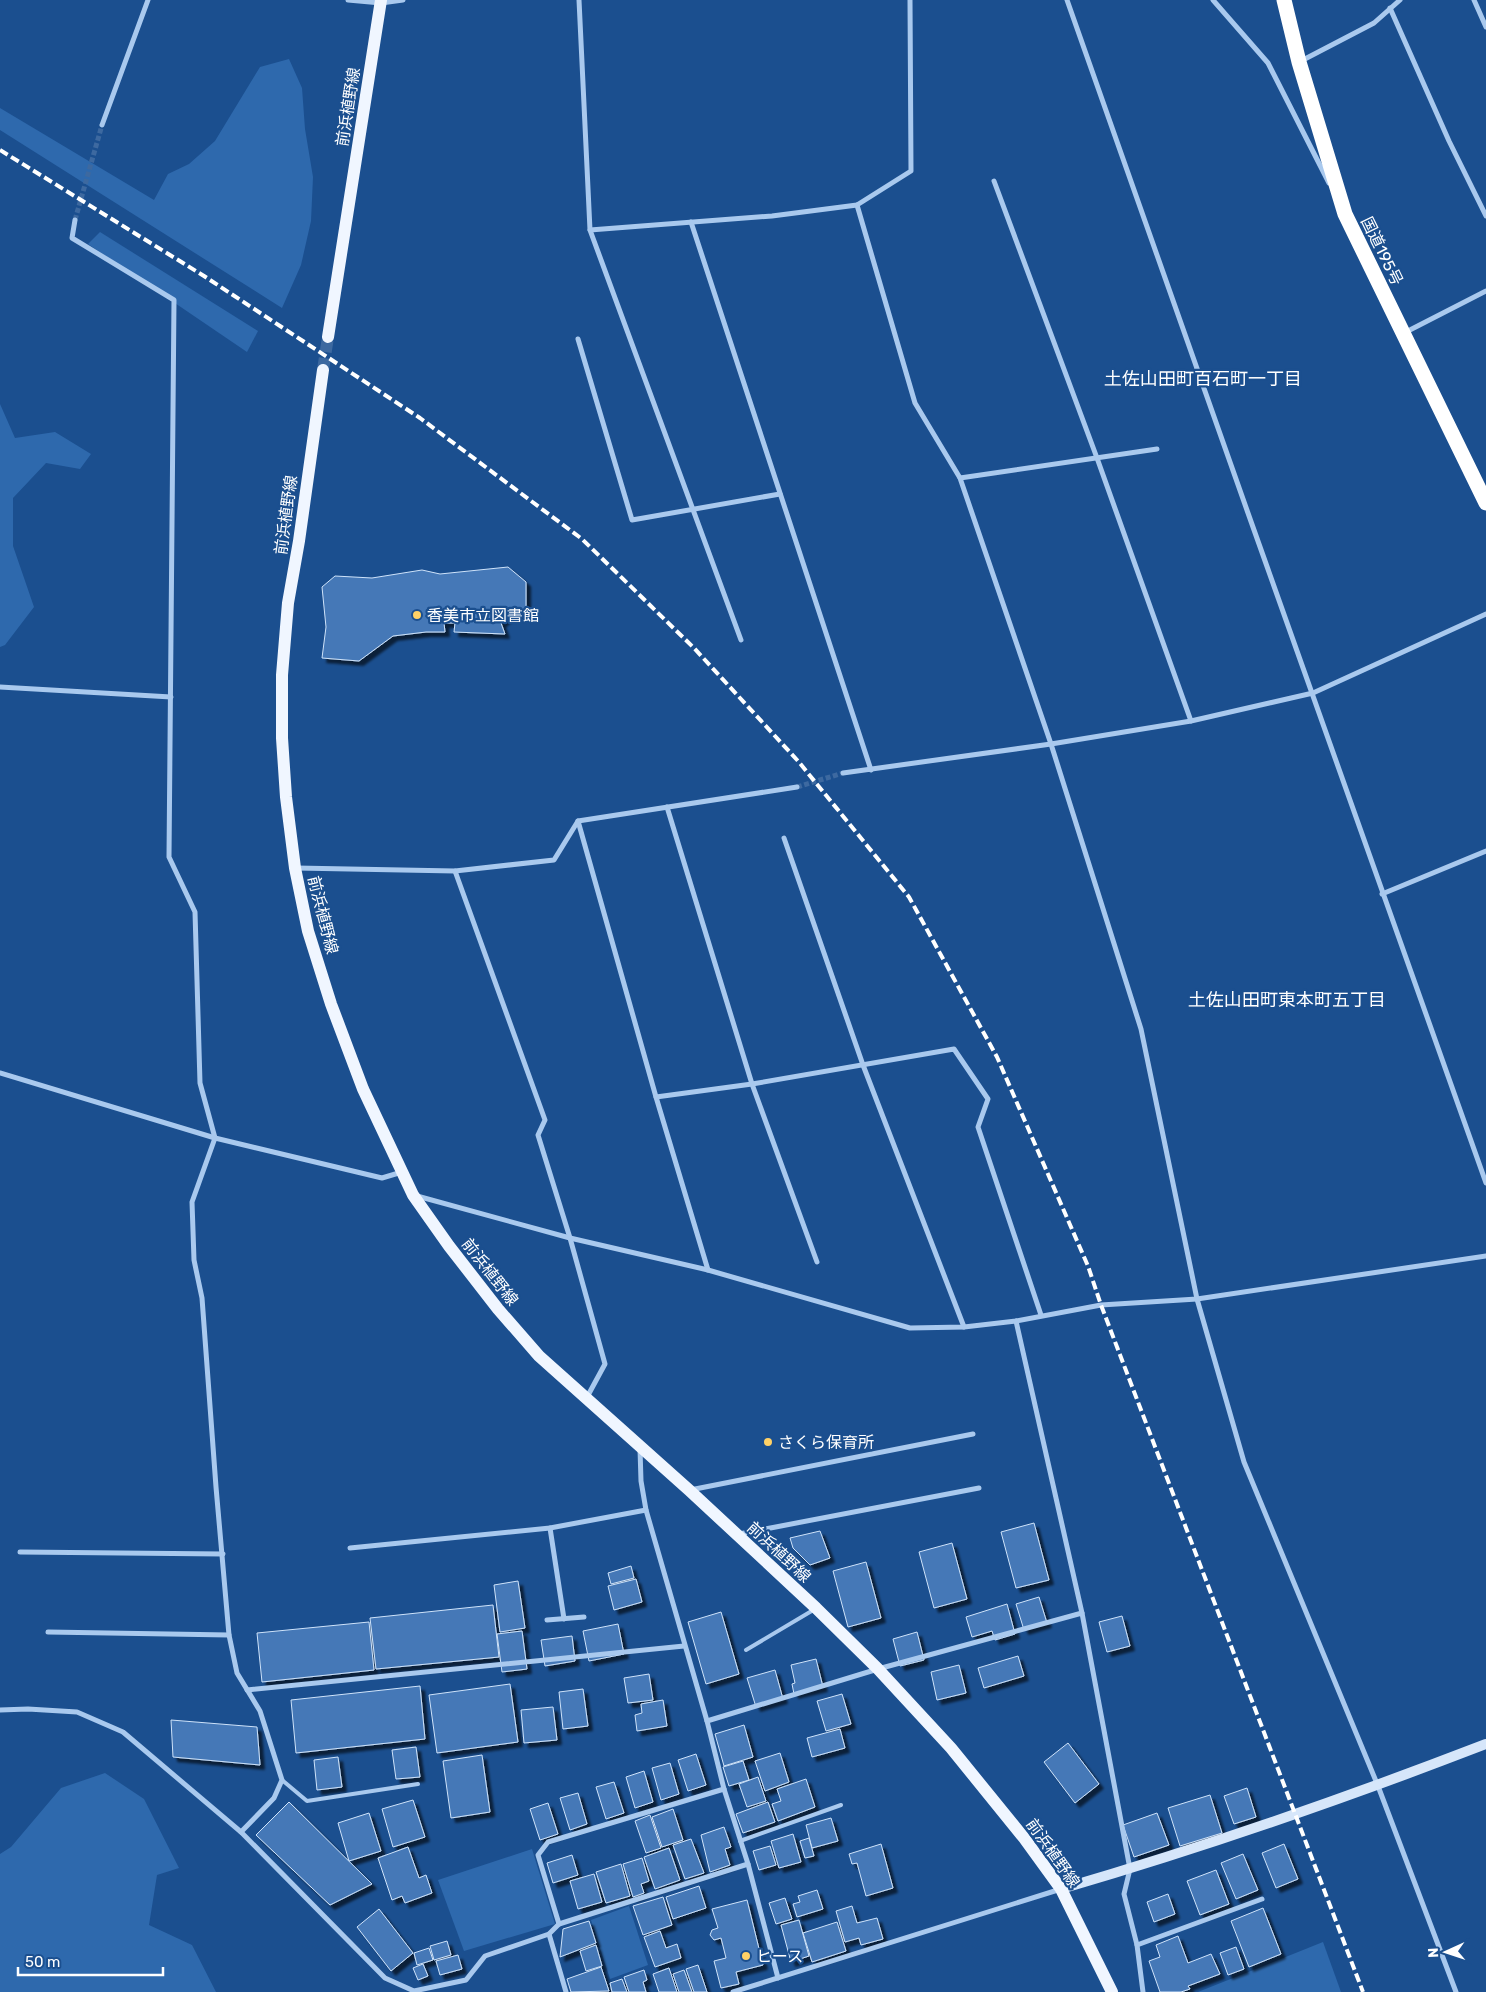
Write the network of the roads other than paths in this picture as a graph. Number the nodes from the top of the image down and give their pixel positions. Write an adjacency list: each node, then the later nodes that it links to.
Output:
1 (148, 0): 15 (street)
2 (348, 0): 11 (street)
3 (403, 0): 11 (street)
4 (579, 0): 22 (street)
5 (910, 0): 17 (street)
6 (1067, 0): 37 (street)
7 (1213, 0): 18 (street)
8 (1284, 0): 14 (highway, 国道195号)
9 (1400, 0): 12 (street)
10 (1474, 0): 13 (street)
11 (381, 2): 25 (main road, 前浜植野線)
12 (1390, 8): 14 (street); 19 (street)
13 (1486, 27)
14 (1299, 62): 18 (highway, 国道195号)
15 (102, 125)
16 (994, 181): 29 (street)
17 (857, 205): 21 (street); 30 (street)
18 (1345, 214): 24 (highway, 国道195号)
19 (1486, 216)
20 (75, 220): 38 (street)
21 (691, 222): 22 (street); 31 (street)
22 (590, 230): 33 (street)
23 (1486, 291): 24 (street)
24 (1403, 333): 32 (highway, 国道195号)
25 (328, 337)
26 (578, 340): 33 (street)
27 (322, 370): 48 (main road, 前浜植野線)
28 (1157, 449): 29 (street)
29 (1096, 458): 30 (street); 39 (street)
30 (960, 478): 40 (street)
31 (780, 494): 33 (street); 41 (street)
32 (1486, 503)
33 (693, 510): 35 (street)
34 (1486, 614): 37 (street)
35 (741, 640)
36 (0, 687): 38 (street)
37 (1312, 693): 39 (street); 50 (street)
38 (171, 697): 55 (street)
39 (1191, 721): 40 (street)
40 (1051, 744): 41 (street); 63 (street)
41 (871, 770): 42 (street)
42 (843, 773)
43 (797, 787): 44 (street)
44 (667, 807): 45 (street); 53 (street)
45 (578, 821): 49 (street); 54 (street)
46 (784, 838): 51 (street)
47 (1486, 851): 50 (street)
48 (295, 868): 49 (street); 56 (main road, 前浜植野線)
49 (455, 871): 59 (street)
50 (1382, 894): 57 (street)
51 (863, 1065): 53 (street); 64 (street); 66 (street)
52 (0, 1073): 55 (street)
53 (752, 1084): 54 (street); 61 (street)
54 (656, 1097): 62 (street)
55 (214, 1138): 56 (street); 77 (street)
56 (402, 1172): 58 (main road, 前浜植野線)
57 (1486, 1183)
58 (413, 1195): 59 (street); 67 (main road, 前浜植野線)
59 (570, 1238): 62 (street); 67 (street)
60 (1486, 1256): 63 (street)
61 (817, 1262)
62 (708, 1270): 66 (street)
63 (1197, 1299): 64 (street); 94 (street)
64 (1041, 1315): 65 (street)
65 (1016, 1321): 66 (street); 79 (street)
66 (964, 1327)
67 (586, 1399): 69 (main road, 前浜植野線)
68 (973, 1434): 71 (street)
69 (640, 1446): 71 (main road, 前浜植野線); 72 (street)
70 (979, 1488): 74 (street)
71 (689, 1490): 74 (main road, 前浜植野線)
72 (646, 1510): 73 (street); 85 (street)
73 (550, 1528): 75 (street); 81 (street)
74 (737, 1534): 78 (main road, 前浜植野線)
75 (350, 1548)
76 (20, 1552): 77 (street)
77 (223, 1554): 84 (street)
78 (816, 1608): 86 (lane); 87 (main road, 前浜植野線)
79 (1082, 1613): 87 (street); 100 (street)
80 (584, 1617): 81 (street)
81 (564, 1619): 82 (street)
82 (547, 1620)
83 (48, 1632): 84 (street)
84 (229, 1635): 88 (street)
85 (684, 1646): 88 (street); 90 (street)
86 (746, 1650)
87 (878, 1669): 90 (street); 101 (main road, 前浜植野線)
88 (247, 1690): 92 (street)
89 (0, 1710): 97 (street)
90 (707, 1721): 95 (street)
91 (1486, 1744): 94 (street)
92 (282, 1780): 93 (lane); 97 (street)
93 (418, 1784)
94 (1378, 1786): 100 (street); 111 (street)
95 (724, 1788): 98 (street); 103 (street)
96 (841, 1805): 98 (lane)
97 (241, 1832): 104 (street)
98 (740, 1841): 99 (street)
99 (748, 1864): 103 (street); 106 (street)
100 (1130, 1869): 101 (street); 105 (street)
101 (1061, 1889): 106 (street); 109 (main road, 前浜植野線)
102 (1262, 1899): 105 (street)
103 (559, 1924): 104 (street)
104 (549, 1934): 107 (street)
105 (1137, 1945): 110 (street)
106 (778, 1978): 108 (street)
107 (566, 1992)
108 (732, 1992)
109 (1112, 1992)
110 (1143, 1992)
111 (1456, 1992)

